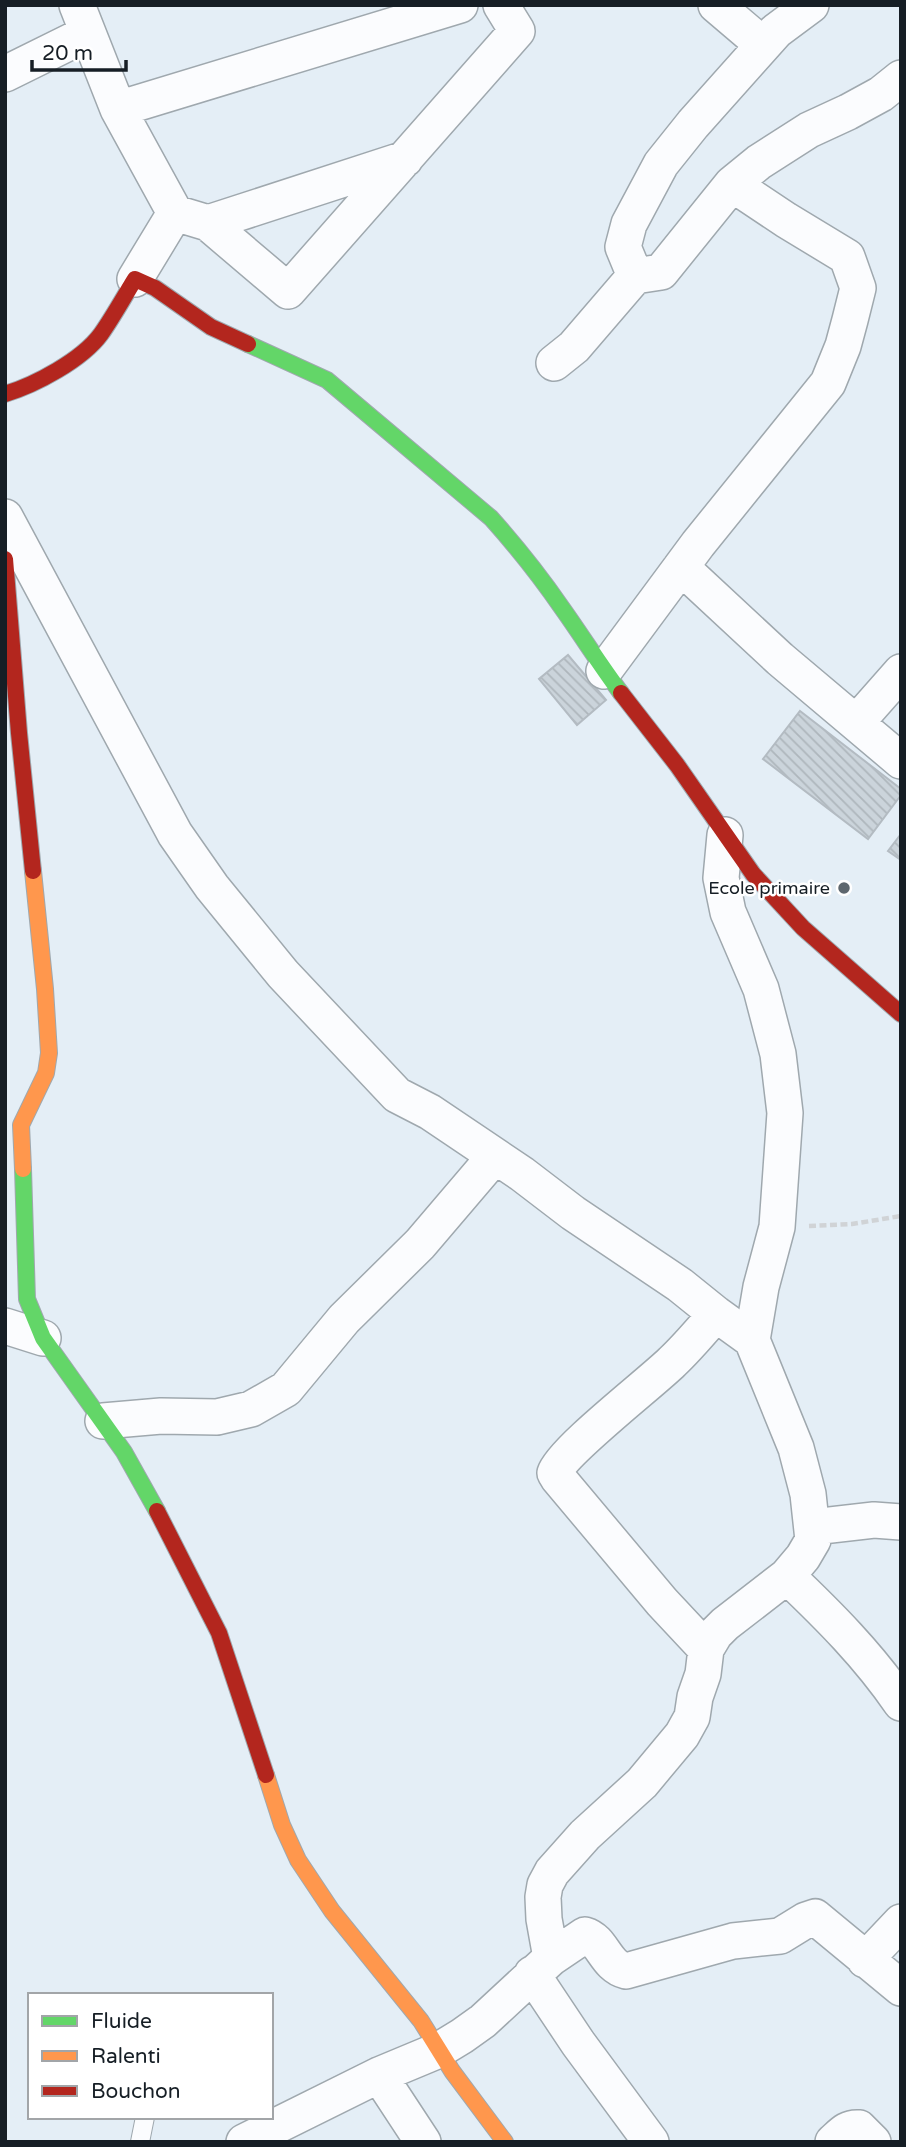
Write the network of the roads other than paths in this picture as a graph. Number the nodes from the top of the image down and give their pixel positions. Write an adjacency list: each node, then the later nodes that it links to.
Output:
1 (460, 5): 9 (street)
2 (500, 5): 10 (street)
3 (716, 5): 6 (street)
4 (811, 5): 6 (street)
5 (82, 19): 7 (street); 9 (street)
6 (763, 46): 14 (street)
7 (5, 74)
8 (901, 78): 11 (street)
9 (118, 108): 12 (street)
10 (405, 159): 13 (street); 13 (street)
11 (732, 184): 14 (street); 20 (street)
12 (174, 213): 13 (street); 15 (street)
13 (208, 223)
14 (635, 276): 16 (street)
15 (135, 279): 17 (street); 21 (street)
16 (554, 363)
17 (5, 394)
18 (5, 517): 27 (street)
19 (5, 559): 30 (street)
20 (681, 567): 21 (street); 23 (street)
21 (604, 671): 25 (street)
22 (901, 672): 23 (street)
23 (856, 723): 24 (street)
24 (901, 761)
25 (725, 835): 26 (street); 31 (street)
26 (901, 1014)
27 (495, 1156): 28 (street); 32 (street)
28 (716, 1314): 31 (street); 36 (street)
29 (5, 1326): 30 (street)
30 (43, 1338): 32 (street)
31 (752, 1340): 34 (street)
32 (103, 1421): 42 (street)
33 (901, 1522): 34 (street)
34 (813, 1527): 35 (street)
35 (787, 1576): 36 (street); 37 (street)
36 (706, 1649): 40 (street)
37 (901, 1703)
38 (901, 1922): 39 (street)
39 (865, 1960): 40 (street); 41 (street)
40 (542, 1966): 42 (street); 49 (street)
41 (901, 1988)
42 (439, 2050): 43 (street); 48 (street)
43 (379, 2076): 46 (street); 47 (street)
44 (145, 2119): 45 (lane)
45 (140, 2142)
46 (244, 2142)
47 (423, 2142)
48 (505, 2142)
49 (651, 2142)
50 (833, 2142): 51 (street)
51 (873, 2142)

